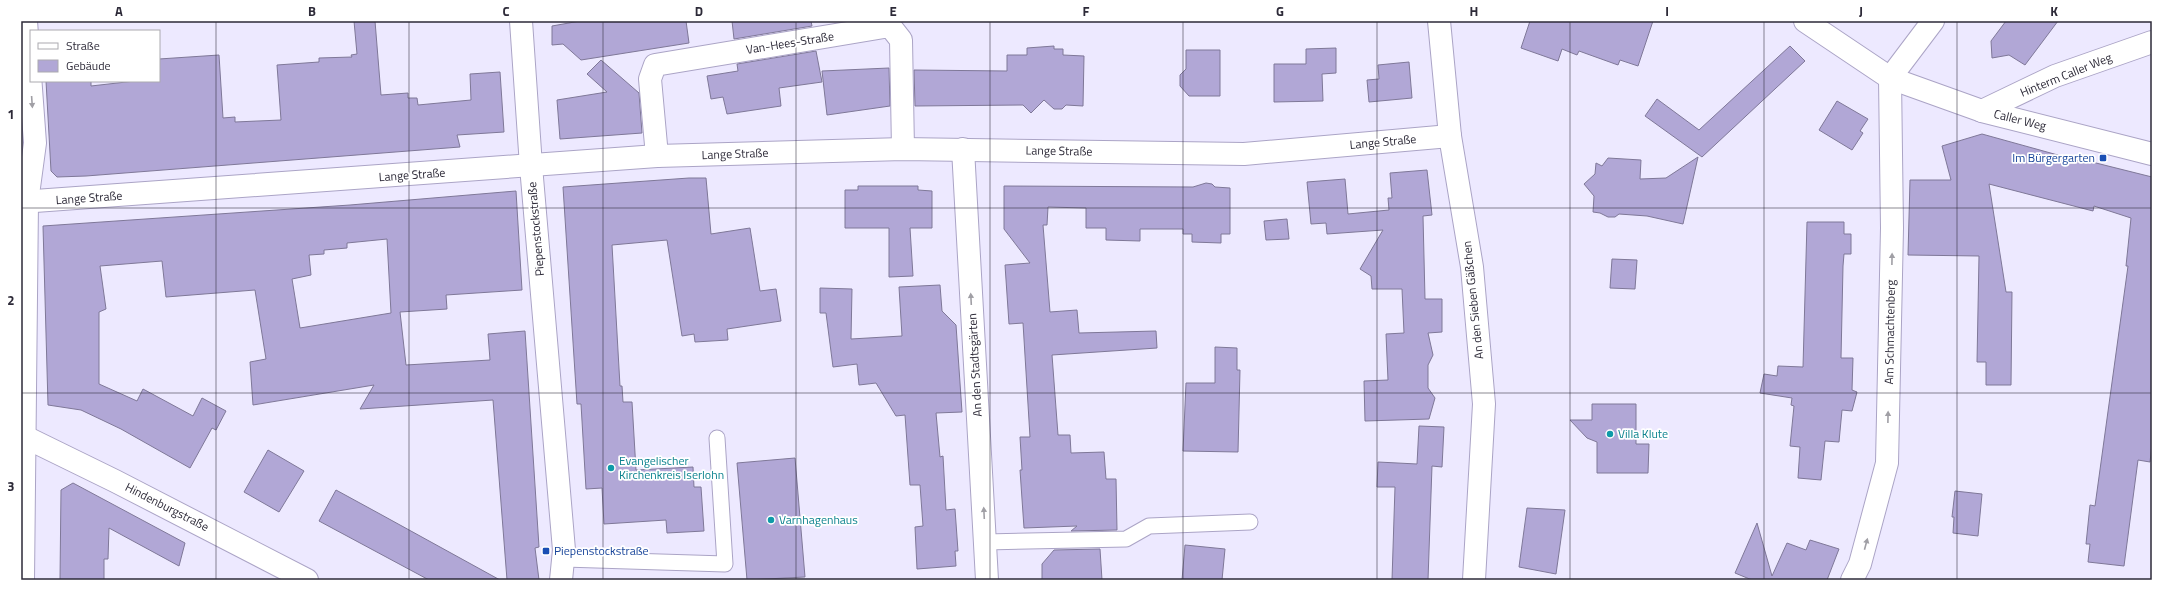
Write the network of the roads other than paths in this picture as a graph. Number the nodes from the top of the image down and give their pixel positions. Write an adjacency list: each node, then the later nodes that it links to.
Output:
1 (26, 21): 7 (street, one-way to 7)
2 (521, 21): 16 (street, Piepenstockstraße)
3 (1439, 21): 11 (street, An den Sieben Gäßchen)
4 (1806, 21): 8 (street, Caller Weg)
5 (1933, 21): 8 (street)
6 (2152, 42): 10 (street, Hinterm Caller Weg)
7 (30, 75)
8 (1890, 78): 10 (street, Caller Weg); 28 (street, Am Schmachtenberg, one-way to 8)
9 (31, 82): 17 (street, one-way to 17)
10 (1982, 111): 14 (street, Caller Weg)
11 (1450, 136): 13 (street, Lange Straße); 27 (street, An den Sieben Gäßchen)
12 (903, 149): 13 (street, Lange Straße); 15 (street, Lange Straße); 15 (street, Van-Hees-Straße)
13 (963, 149): 21 (street, An den Stadtsgärten, one-way to 13)
14 (2152, 154)
15 (657, 156): 16 (street, Lange Straße)
16 (531, 166): 17 (street, Lange Straße); 22 (street, Piepenstockstraße)
17 (24, 202): 18 (street)
18 (23, 435): 23 (street); 24 (street, Hindenburgstraße)
19 (717, 438): 22 (lane)
20 (1250, 522): 21 (lane)
21 (985, 542): 26 (street, An den Stadtsgärten)
22 (564, 559): 25 (street, Piepenstockstraße)
23 (23, 580)
24 (308, 580)
25 (561, 580)
26 (987, 580)
27 (1474, 580)
28 (1852, 580)

